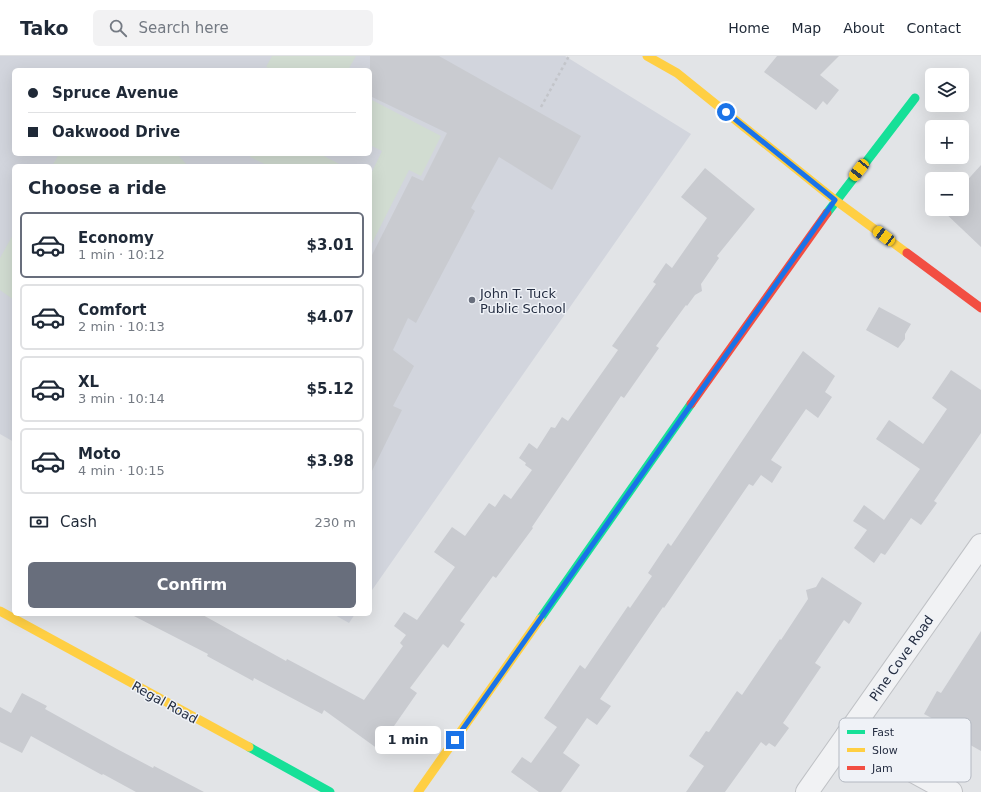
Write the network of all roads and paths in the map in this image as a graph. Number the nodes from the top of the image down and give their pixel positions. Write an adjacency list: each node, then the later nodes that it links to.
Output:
1 (569, 56): 4 (path)
2 (647, 56): 5 (street)
3 (915, 98): 5 (street)
4 (541, 107)
5 (835, 200): 6 (street); 13 (street)
6 (981, 308)
7 (981, 545): 9 (street, Pine Cove Road)
8 (0, 611): 12 (street, Regal Road)
9 (859, 718)
10 (839, 746): 14 (street, Pine Cove Road)
11 (933, 782): 15 (street)
12 (330, 792)
13 (418, 792)
14 (807, 792)
15 (951, 792)

